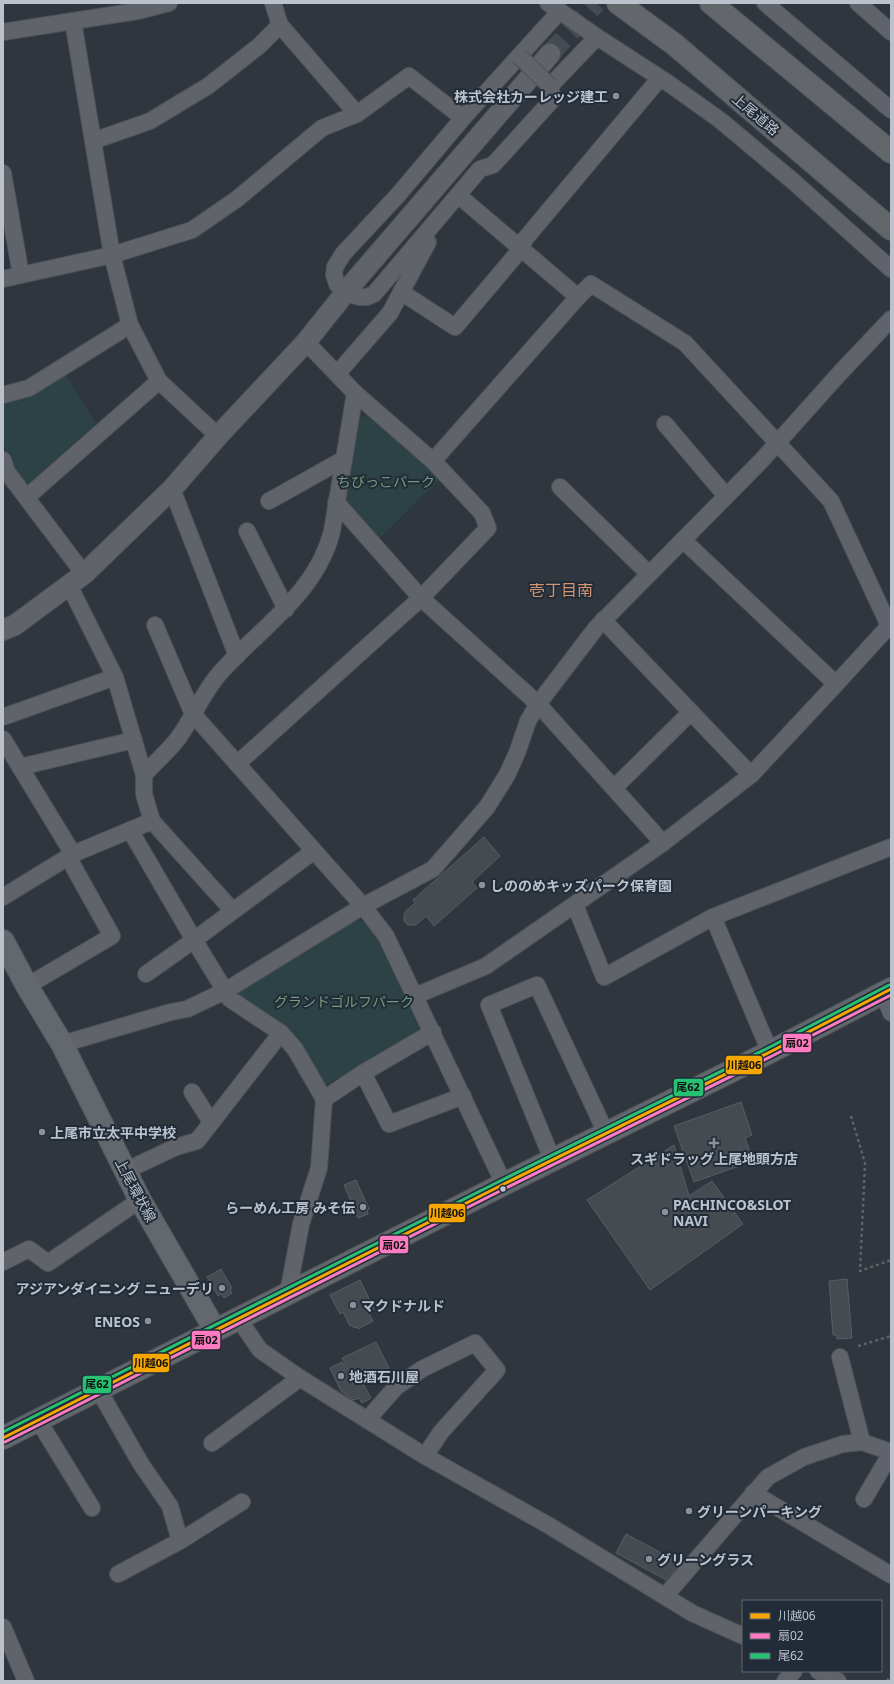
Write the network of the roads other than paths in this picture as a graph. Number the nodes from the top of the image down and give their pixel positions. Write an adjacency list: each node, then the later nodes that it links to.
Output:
1 (169, 3): 7 (street)
2 (273, 3): 10 (street)
3 (618, 3): 26 (highway, 上尾道路)
4 (711, 3): 22 (highway)
5 (765, 3): 18 (street)
6 (858, 3): 12 (street)
7 (137, 7): 9 (street)
8 (554, 7): 13 (street); 15 (street)
9 (73, 21): 11 (street); 21 (street)
10 (280, 25): 19 (street); 21 (street)
11 (3, 32)
12 (891, 32)
13 (597, 37): 16 (street); 17 (street)
14 (550, 54): 33 (street)
15 (519, 56): 17 (street, bridge); 20 (street)
16 (660, 78): 27 (street); 29 (street)
17 (550, 86): 24 (street)
18 (891, 110)
19 (357, 114): 20 (street); 28 (street)
20 (463, 118): 33 (street)
21 (93, 141): 28 (street)
22 (891, 152)
23 (3, 173): 30 (street)
24 (458, 195): 25 (street); 27 (street)
25 (444, 213): 32 (street); 33 (street)
26 (891, 229)
27 (521, 249): 32 (street); 34 (street)
28 (112, 255): 30 (street); 36 (street)
29 (891, 269)
30 (20, 275): 31 (street)
31 (3, 279)
32 (401, 292): 38 (street)
33 (346, 293): 37 (street)
34 (578, 297): 44 (street); 47 (street)
35 (891, 319): 44 (street)
36 (130, 325): 39 (street); 41 (street)
37 (306, 342): 38 (street); 43 (street)
38 (337, 374): 40 (street)
39 (159, 381): 43 (street); 51 (street)
40 (355, 392): 45 (street); 47 (street)
41 (3, 395)
42 (665, 424): 50 (street)
43 (218, 436): 49 (street)
44 (777, 442): 50 (street); 62 (street)
45 (344, 459): 52 (street); 53 (street)
46 (3, 460): 51 (street)
47 (433, 461): 58 (street)
48 (560, 486): 56 (street)
49 (172, 489): 57 (street); 64 (street)
50 (726, 496): 55 (street)
51 (27, 497): 57 (street)
52 (269, 501)
53 (336, 502): 58 (street); 59 (street)
54 (247, 531): 59 (street)
55 (683, 540): 56 (street); 66 (street)
56 (649, 574): 60 (street)
57 (76, 579): 63 (street); 65 (street)
58 (421, 598): 67 (street); 73 (street)
59 (286, 609): 64 (street)
60 (604, 620): 67 (street); 68 (street)
61 (155, 625): 69 (street)
62 (890, 628): 66 (street)
63 (3, 630)
64 (237, 656): 69 (street)
65 (115, 677): 70 (street); 72 (street)
66 (836, 684): 75 (street)
67 (538, 704): 77 (street); 86 (street)
68 (691, 712): 75 (street); 77 (street)
69 (193, 714): 73 (street); 76 (street)
70 (3, 717)
71 (3, 740): 74 (street)
72 (134, 740): 74 (street); 76 (street)
73 (237, 764): 82 (street)
74 (20, 767): 83 (street)
75 (751, 774): 80 (street)
76 (144, 775): 78 (street)
77 (614, 788): 80 (street)
78 (152, 821): 79 (street); 87 (street)
79 (130, 830): 83 (street); 89 (street)
80 (663, 843): 85 (street)
81 (891, 847): 88 (street)
82 (314, 851): 86 (street); 87 (street)
83 (70, 856): 84 (street); 92 (street)
84 (3, 897)
85 (575, 905): 88 (street); 94 (street)
86 (363, 906): 93 (street); 94 (street)
87 (232, 911): 89 (street)
88 (713, 917): 99 (street)
89 (194, 940): 91 (street); 93 (street)
90 (3, 941): 92 (main road, 上尾環状線)
91 (146, 974)
92 (26, 986): 98 (main road, 上尾環状線)
93 (225, 991): 97 (street); 98 (street)
94 (415, 996): 96 (street)
95 (888, 998): 99 (main road)
96 (433, 1032): 100 (street); 102 (street)
97 (280, 1033): 103 (street); 104 (street)
98 (62, 1044): 107 (main road, 上尾環状線)
99 (770, 1052): 105 (main road)
100 (363, 1073): 102 (street); 103 (street)
101 (192, 1092): 104 (street)
102 (463, 1096): 108 (street)
103 (324, 1099): 111 (street)
104 (211, 1122): 107 (street)
105 (606, 1133): 106 (main road); 106 (street)
106 (552, 1159): 108 (main road)
107 (125, 1171): 109 (main road, 上尾環状線)
108 (504, 1184): 111 (main road)
109 (140, 1200): 110 (street); 113 (main road, 上尾環状線)
110 (3, 1262)
111 (288, 1293): 112 (main road)
112 (238, 1318): 113 (main road); 115 (street)
113 (215, 1330): 116 (main road)
114 (840, 1357): 120 (street)
115 (300, 1378): 118 (street); 121 (street)
116 (98, 1389): 117 (main road); 128 (street)
117 (38, 1420): 119 (main road); 127 (street)
118 (367, 1420): 123 (street); 123 (street)
119 (3, 1438)
120 (862, 1442): 122 (street); 124 (street)
121 (212, 1443)
122 (891, 1453): 125 (street)
123 (426, 1456): 131 (street)
124 (753, 1493): 130 (street); 131 (street)
125 (864, 1499)
126 (242, 1502): 128 (street)
127 (92, 1508)
128 (180, 1541): 129 (street)
129 (118, 1574)
130 (891, 1575)
131 (664, 1596): 133 (street)
132 (3, 1627): 137 (street)
133 (742, 1636)
134 (793, 1672): 138 (street)
135 (822, 1672): 136 (street)
136 (839, 1677)
137 (26, 1681)
138 (785, 1681)

